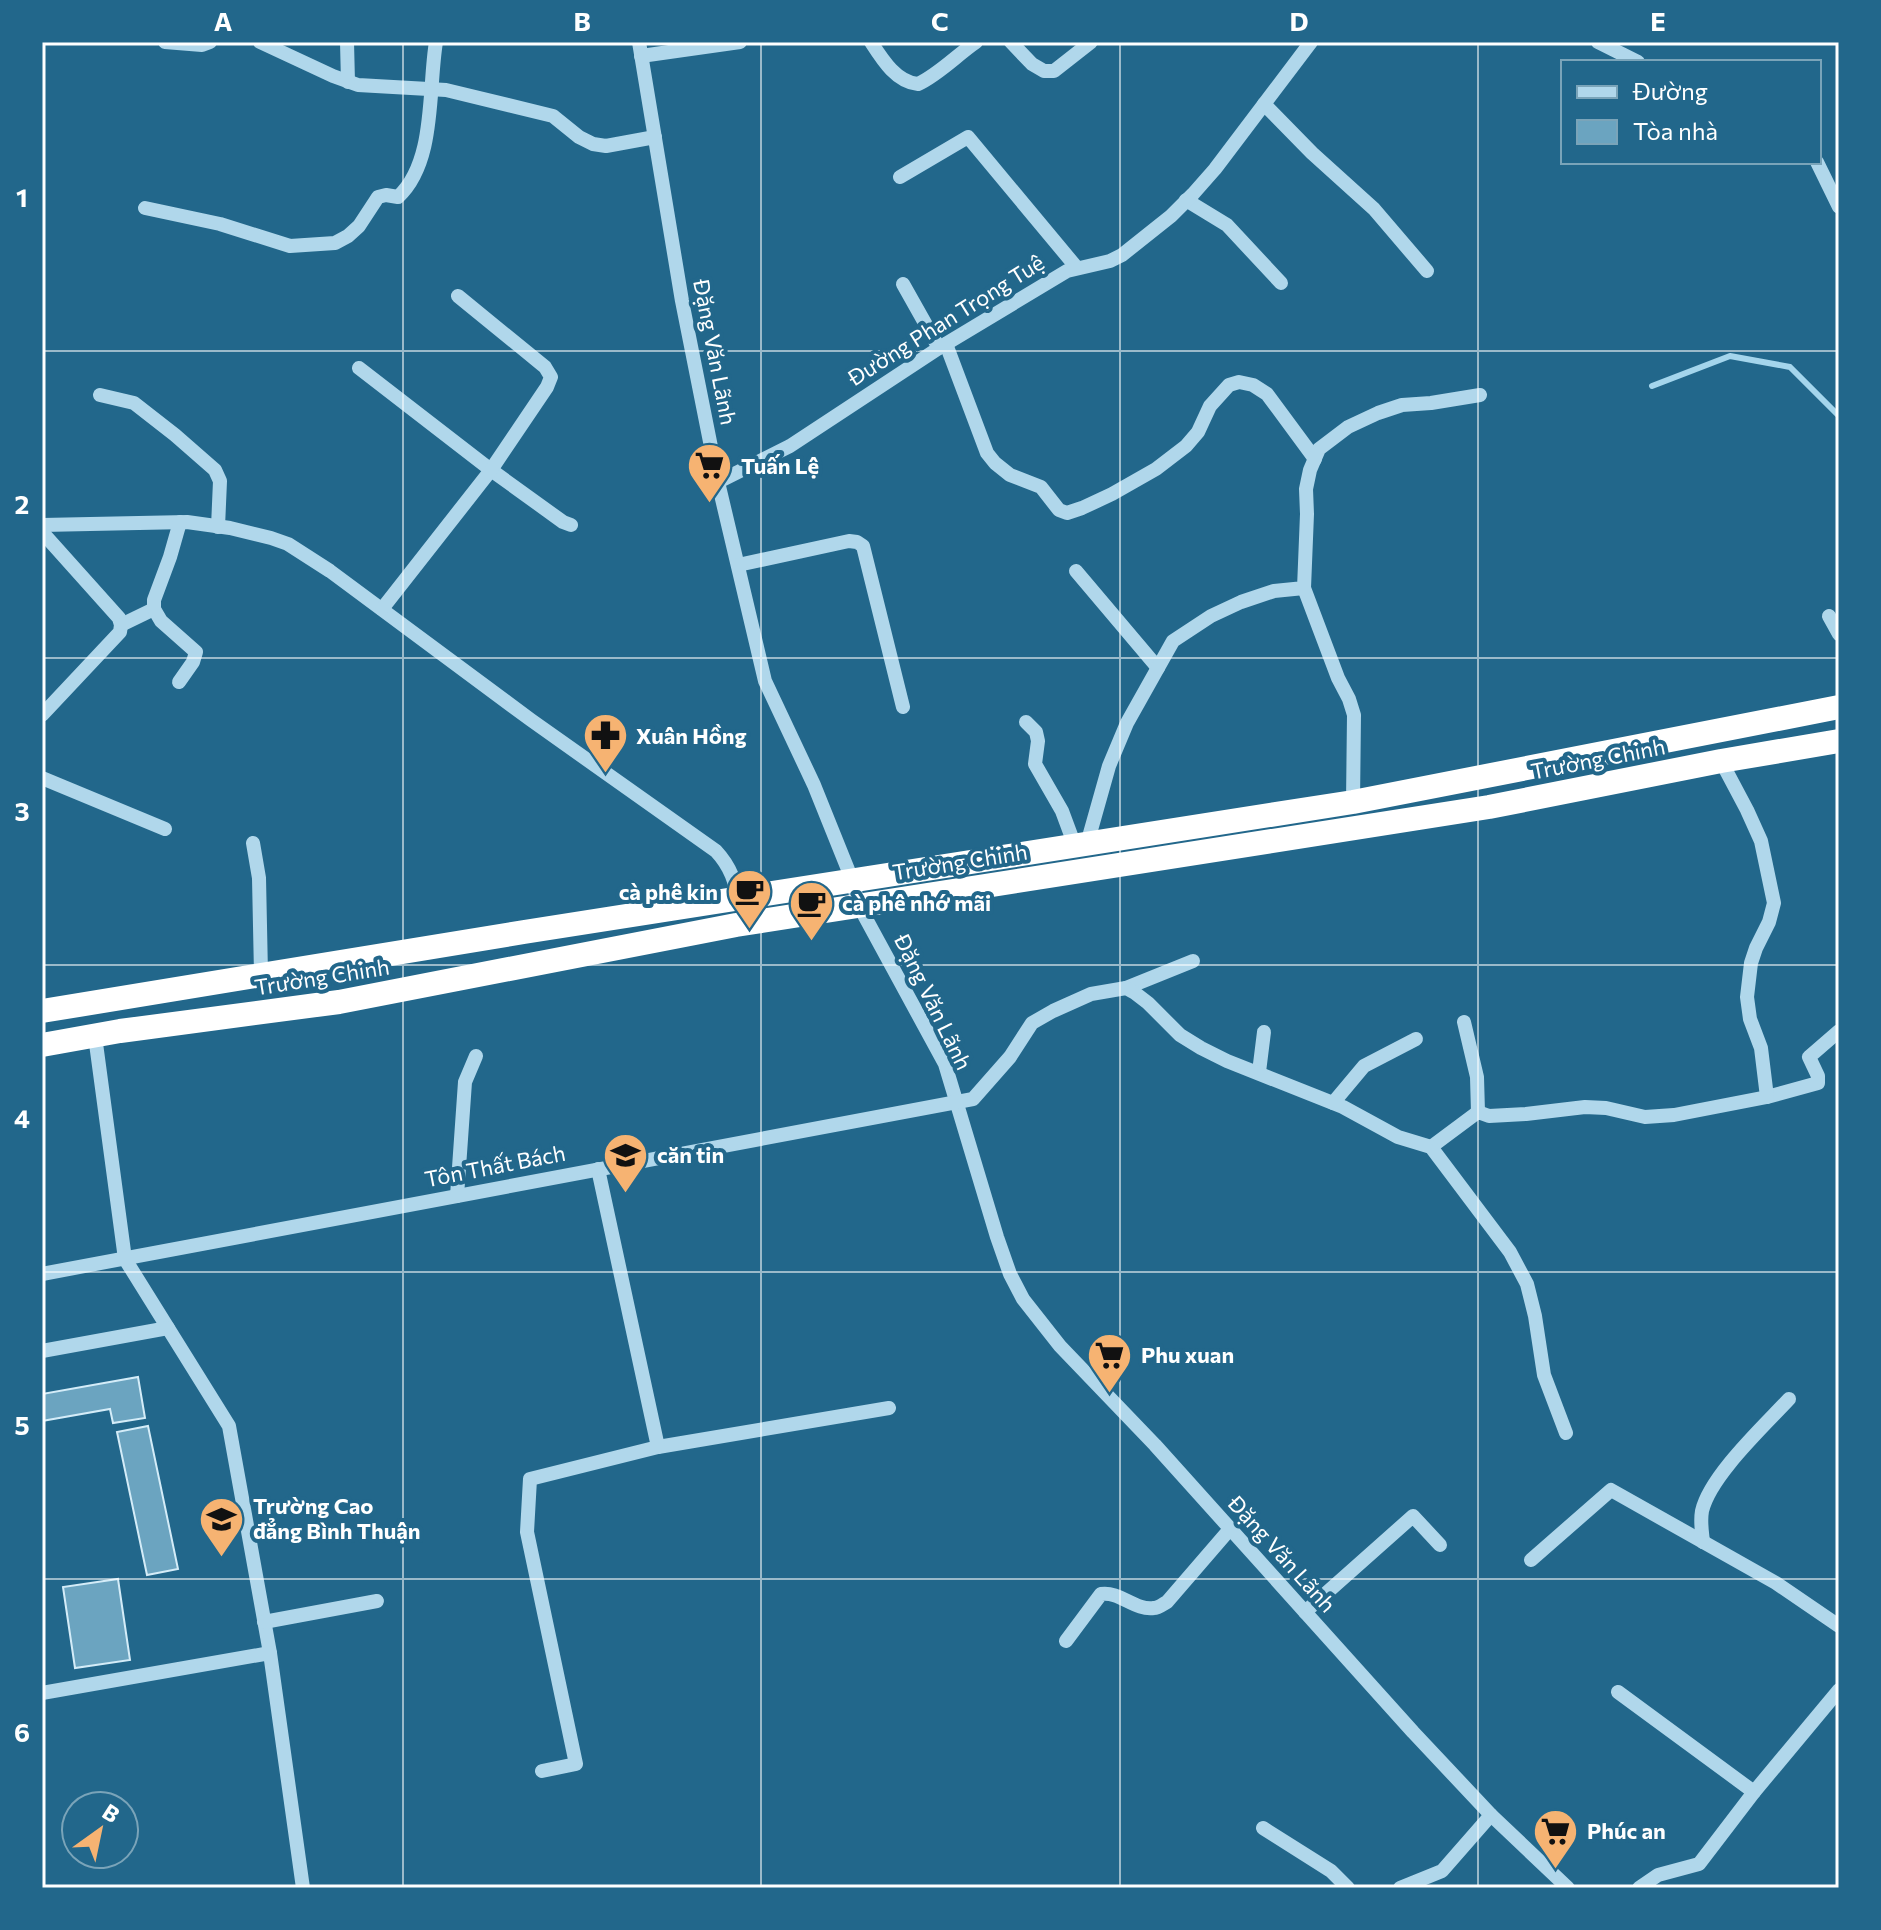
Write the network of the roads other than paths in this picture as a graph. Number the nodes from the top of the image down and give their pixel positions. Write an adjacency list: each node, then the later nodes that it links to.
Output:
1 (165, 42): 2 (street)
2 (210, 42)
3 (260, 42): 15 (street)
4 (347, 42): 15 (street)
5 (436, 42): 16 (street)
6 (740, 42): 13 (street)
7 (871, 42): 8 (street)
8 (976, 42)
9 (1011, 42): 10 (street)
10 (1091, 42)
11 (1311, 42): 17 (street, Đường Phan Trọng Tuệ)
12 (1598, 42): 14 (street)
13 (640, 49): 18 (street, Đặng Văn Lãnh)
14 (1634, 60)
15 (348, 82): 16 (street)
16 (431, 89): 18 (street); 23 (street)
17 (1264, 104): 21 (street, Đường Phan Trọng Tuệ); 25 (street)
18 (655, 137): 35 (street, Đặng Văn Lãnh)
19 (1818, 164): 22 (street)
20 (900, 177): 24 (street)
21 (1186, 200): 24 (street, Đường Phan Trọng Tuệ); 26 (street)
22 (1839, 207)
23 (145, 208)
24 (1077, 268): 29 (street, Đường Phan Trọng Tuệ)
25 (1427, 271)
26 (1281, 283)
27 (903, 284): 29 (street)
28 (458, 296): 34 (street)
29 (943, 346): 33 (street); 35 (street, Đường Phan Trọng Tuệ)
30 (359, 368): 34 (street)
31 (100, 395): 39 (street)
32 (1480, 395): 33 (street)
33 (1315, 459): 43 (street)
34 (491, 470): 38 (street); 45 (street)
35 (718, 482): 41 (street, Đặng Văn Lãnh)
36 (180, 522): 37 (street); 39 (street); 44 (street)
37 (42, 525)
38 (571, 525)
39 (218, 527): 45 (street)
40 (42, 532): 47 (street)
41 (738, 565): 51 (street); 62 (street, Đặng Văn Lãnh)
42 (1076, 571): 49 (street)
43 (1304, 588): 49 (street); 58 (street)
44 (154, 609): 47 (street); 50 (street)
45 (382, 609): 63 (street)
46 (1829, 616): 48 (street)
47 (121, 625): 53 (street)
48 (1839, 634)
49 (1158, 668): 61 (street)
50 (179, 682)
51 (903, 707)
52 (1839, 707): 58 (highway, Trường Chinh)
53 (42, 715)
54 (1026, 722): 61 (street)
55 (1839, 741): 56 (highway, Trường Chinh)
56 (1721, 761): 62 (highway, Trường Chinh); 77 (street)
57 (42, 778): 59 (street)
58 (1353, 802): 61 (highway, Trường Chinh)
59 (165, 829)
60 (253, 843): 66 (street)
61 (1081, 845): 62 (highway, Trường Chinh)
62 (856, 893): 63 (highway, Trường Chinh); 64 (highway, Trường Chinh); 78 (street, Đặng Văn Lãnh)
63 (738, 899): 64 (street); 66 (highway, Trường Chinh)
64 (736, 925): 72 (highway, Trường Chinh)
65 (1193, 961): 67 (street)
66 (261, 974): 68 (highway, Trường Chinh)
67 (1126, 988): 76 (street); 78 (street)
68 (42, 1011)
69 (1464, 1022): 80 (street)
70 (1839, 1031): 77 (street)
71 (1264, 1032): 76 (street)
72 (95, 1036): 74 (highway, Trường Chinh); 84 (street)
73 (1416, 1039): 79 (street)
74 (42, 1045)
75 (476, 1056): 83 (street)
76 (1259, 1072): 79 (street)
77 (1767, 1097): 80 (street)
78 (955, 1102): 82 (street, Tôn Thất Bách); 92 (street, Đặng Văn Lãnh)
79 (1333, 1103): 81 (street)
80 (1478, 1112): 81 (street)
81 (1431, 1147): 90 (street)
82 (598, 1169): 83 (street, Tôn Thất Bách); 91 (street)
83 (457, 1196): 84 (street, Tôn Thất Bách)
84 (125, 1259): 85 (street, Tôn Thất Bách); 86 (street)
85 (42, 1274)
86 (168, 1328): 87 (street); 98 (street)
87 (42, 1351)
88 (1789, 1399): 93 (street)
89 (889, 1408): 91 (street)
90 (1566, 1433)
91 (658, 1447): 105 (street)
92 (1230, 1529): 97 (street, Đặng Văn Lãnh); 100 (street)
93 (1703, 1542): 95 (street); 99 (street)
94 (1440, 1545): 97 (street)
95 (1531, 1560)
96 (377, 1601): 98 (street)
97 (1305, 1612): 107 (street, Đặng Văn Lãnh)
98 (264, 1622): 101 (street)
99 (1839, 1626)
100 (1066, 1641)
101 (270, 1653): 104 (street); 109 (street)
102 (1839, 1690): 106 (street)
103 (1618, 1692): 106 (street)
104 (42, 1693)
105 (542, 1771)
106 (1754, 1792): 113 (street)
107 (1491, 1815): 111 (street); 112 (street, Đặng Văn Lãnh)
108 (1263, 1828): 110 (street)
109 (303, 1888)
110 (1348, 1888)
111 (1400, 1888)
112 (1568, 1888)
113 (1639, 1888)

